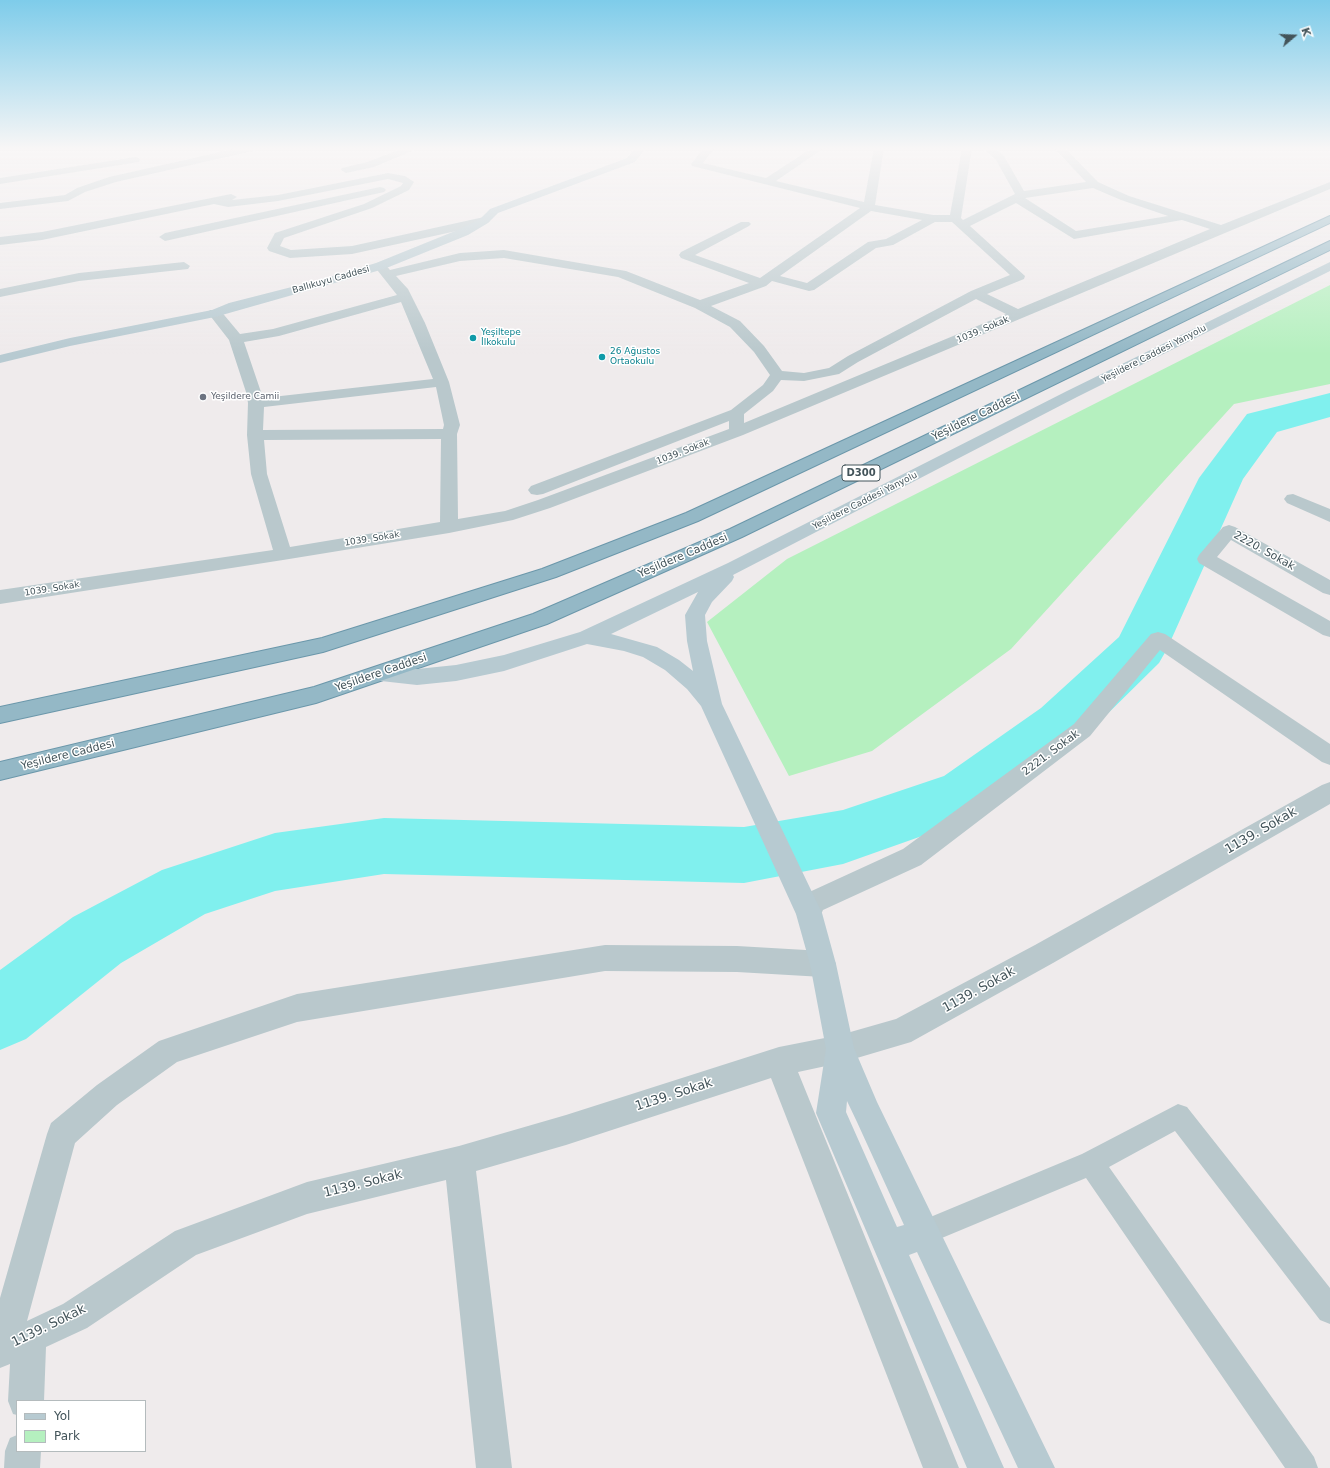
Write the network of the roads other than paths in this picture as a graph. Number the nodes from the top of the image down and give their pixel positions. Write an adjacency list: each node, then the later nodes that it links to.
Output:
1 (69, 217): 15 (street)
2 (102, 217): 15 (street)
3 (259, 217): 20 (street)
4 (337, 217): 16 (street)
5 (488, 217): 16 (main road, Ballıkuyu Caddesi)
6 (855, 217): 26 (street)
7 (923, 217): 13 (street)
8 (959, 217): 17 (street)
9 (971, 217): 17 (street)
10 (1048, 217): 11 (street)
11 (1182, 217): 19 (street)
12 (1252, 217): 19 (street, 1039. Sokak)
13 (932, 218): 17 (street); 26 (street)
14 (1330, 219): 54 (highway)
15 (69, 221): 21 (street)
16 (484, 221): 25 (main road, Ballıkuyu Caddesi)
17 (958, 222): 28 (street)
18 (745, 224): 26 (street)
19 (1221, 229): 32 (street, 1039. Sokak)
20 (165, 237)
21 (0, 241)
22 (1330, 245): 52 (highway, Yeşildere Caddesi / D300)
23 (184, 266): 27 (street)
24 (1330, 266): 47 (main road, Yeşildere Caddesi Yanyolu)
25 (384, 270): 29 (street); 30 (street); 31 (main road, Ballıkuyu Caddesi)
26 (765, 280): 30 (street)
27 (0, 293)
28 (976, 294): 32 (street); 35 (street)
29 (405, 297): 33 (street); 36 (street)
30 (700, 305): 35 (street)
31 (215, 313): 33 (street); 34 (main road, Ballıkuyu Caddesi)
32 (1019, 315): 39 (street, 1039. Sokak)
33 (236, 339): 37 (street)
34 (0, 359)
35 (777, 374): 38 (street)
36 (442, 382): 37 (street); 40 (street)
37 (256, 402): 41 (street)
38 (736, 413): 39 (street); 42 (street)
39 (737, 432): 45 (street, 1039. Sokak)
40 (449, 434): 41 (street); 45 (street)
41 (256, 435): 46 (street)
42 (537, 490)
43 (1294, 500): 44 (street)
44 (1330, 516)
45 (448, 527): 46 (street, 1039. Sokak)
46 (283, 554): 49 (street, 1039. Sokak)
47 (735, 567): 51 (main road, Yeşildere Caddesi Yanyolu); 53 (main road)
48 (1330, 588): 50 (street, 2220. Sokak)
49 (0, 597)
50 (1330, 630)
51 (587, 637): 52 (main road, Yeşildere Caddesi Yanyolu); 53 (main road)
52 (381, 673): 56 (highway, Yeşildere Caddesi)
53 (711, 704): 58 (main road)
54 (0, 715)
55 (1330, 756): 58 (street, 2221. Sokak)
56 (0, 771)
57 (1330, 792): 60 (street, 1139. Sokak)
58 (809, 913): 59 (main road)
59 (823, 964): 60 (main road); 67 (street)
60 (840, 1049): 61 (street, 1139. Sokak); 64 (main road); 65 (main road)
61 (779, 1061): 62 (street, 1139. Sokak); 72 (street)
62 (459, 1161): 67 (street, 1139. Sokak); 71 (street)
63 (1091, 1163): 64 (lane); 66 (lane); 75 (lane)
64 (926, 1232): 65 (main road); 74 (main road)
65 (889, 1247): 73 (main road)
66 (1330, 1310)
67 (11, 1345): 68 (street)
68 (26, 1400)
69 (23, 1452): 70 (street)
70 (22, 1468)
71 (494, 1468)
72 (941, 1468)
73 (986, 1468)
74 (1037, 1468)
75 (1303, 1468)

